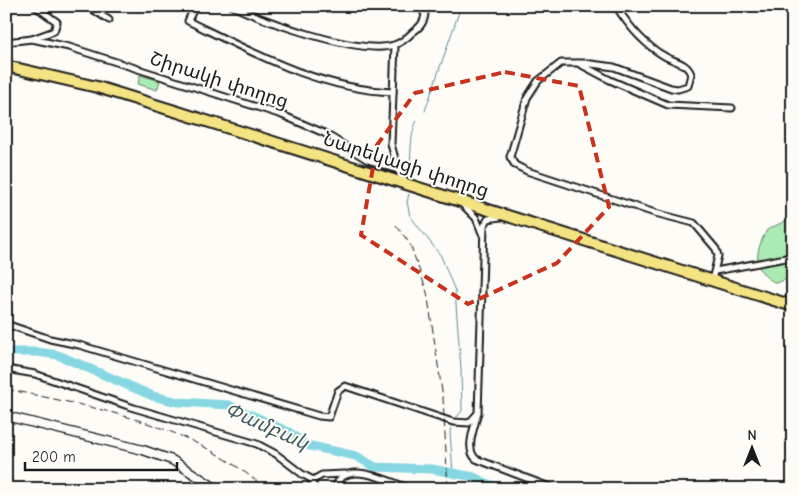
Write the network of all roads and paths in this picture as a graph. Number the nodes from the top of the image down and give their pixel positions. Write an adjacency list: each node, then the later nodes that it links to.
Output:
1 (35, 6): 8 (street)
2 (86, 6): 7 (street)
3 (232, 6): 10 (street)
4 (419, 6): 10 (street)
5 (616, 6): 11 (street)
6 (192, 7): 13 (street)
7 (110, 20)
8 (32, 39): 9 (street, Շիրակի փողոց); 15 (street, Շիրակի փողոց)
9 (6, 42)
10 (395, 45): 13 (street)
11 (575, 62): 14 (street); 21 (street)
12 (6, 66): 16 (highway, Նարեկացի փողոց)
13 (393, 92): 15 (street)
14 (732, 108)
15 (398, 170): 16 (street)
16 (406, 184): 17 (highway, Նարեկացի փողոց)
17 (455, 199): 18 (highway, Նարեկացի փողոց); 19 (street)
18 (508, 216): 19 (street); 21 (highway, Նարեկացի փողոց)
19 (483, 238): 25 (street)
20 (793, 255): 21 (street)
21 (714, 276): 22 (highway, Նարեկացի փողոց)
22 (793, 306)
23 (6, 324): 25 (street)
24 (6, 370): 28 (street)
25 (477, 415): 33 (street)
26 (6, 416): 29 (main road)
27 (345, 474): 28 (street); 31 (street); 32 (street)
28 (312, 480): 30 (street)
29 (217, 489)
30 (316, 489)
31 (335, 489)
32 (411, 489)
33 (554, 489)

